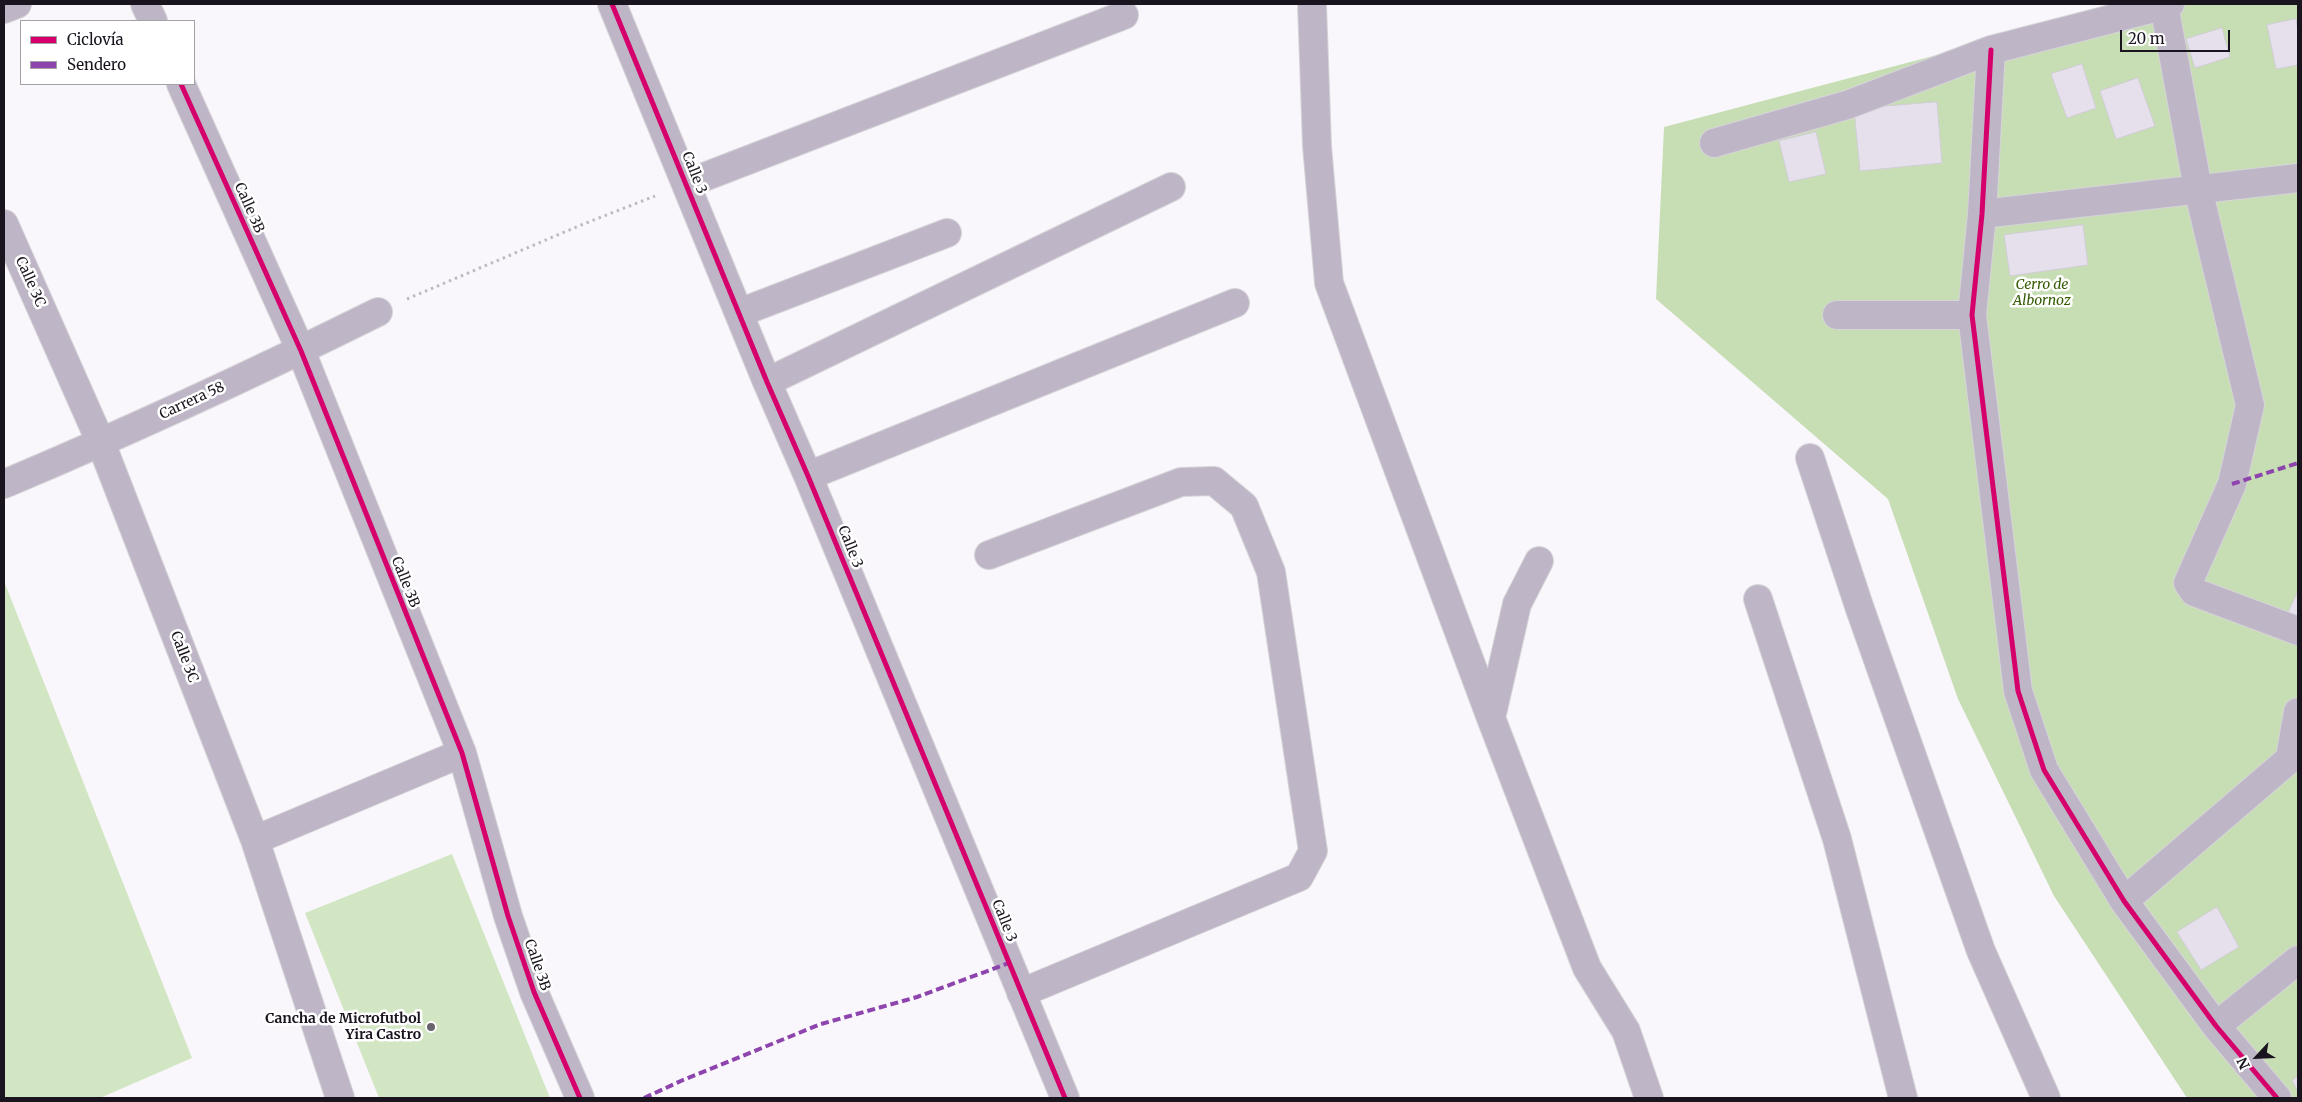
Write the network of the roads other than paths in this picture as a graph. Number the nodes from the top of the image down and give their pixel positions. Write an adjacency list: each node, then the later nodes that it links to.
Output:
1 (17, 4): 6 (street)
2 (145, 4): 8 (street)
3 (612, 4): 13 (street, Calle 3)
4 (1312, 4): 35 (street)
5 (2167, 5): 9 (street); 15 (street)
6 (4, 9)
7 (1124, 15): 13 (street)
8 (153, 20)
9 (1991, 50): 11 (street); 16 (street)
10 (181, 85): 24 (street, Calle 3B)
11 (1714, 144)
12 (2298, 178): 15 (street)
13 (686, 184): 21 (street, Calle 3)
14 (1171, 187): 25 (street)
15 (2198, 189): 16 (street); 33 (street)
16 (1982, 214): 23 (street)
17 (4, 224): 26 (street, Calle 3C)
18 (948, 234): 21 (street)
19 (1235, 303): 28 (street)
20 (378, 312): 24 (street, Carrera 58)
21 (739, 313): 25 (street, Calle 3)
22 (1837, 315): 23 (street)
23 (1972, 315): 39 (street)
24 (301, 350): 26 (street, Carrera 58); 36 (street, Calle 3B)
25 (767, 382): 28 (street, Calle 3)
26 (101, 443): 29 (street, Carrera 58); 38 (street, Calle 3C)
27 (1810, 458): 48 (street)
28 (808, 476): 41 (street, Calle 3)
29 (4, 484)
30 (989, 555): 41 (street)
31 (1539, 561): 35 (street)
32 (1758, 599): 47 (street)
33 (2298, 631)
34 (2298, 712): 37 (street)
35 (1491, 718): 46 (street)
36 (462, 753): 38 (street); 44 (street, Calle 3B)
37 (2294, 755): 39 (street)
38 (255, 840): 43 (street, Calle 3C)
39 (2124, 901): 42 (street)
40 (2298, 960): 42 (street)
41 (1021, 993): 45 (street, Calle 3)
42 (2216, 1026): 49 (street)
43 (340, 1098)
44 (580, 1098)
45 (1066, 1098)
46 (1649, 1098)
47 (1903, 1098)
48 (2046, 1098)
49 (2277, 1098)

